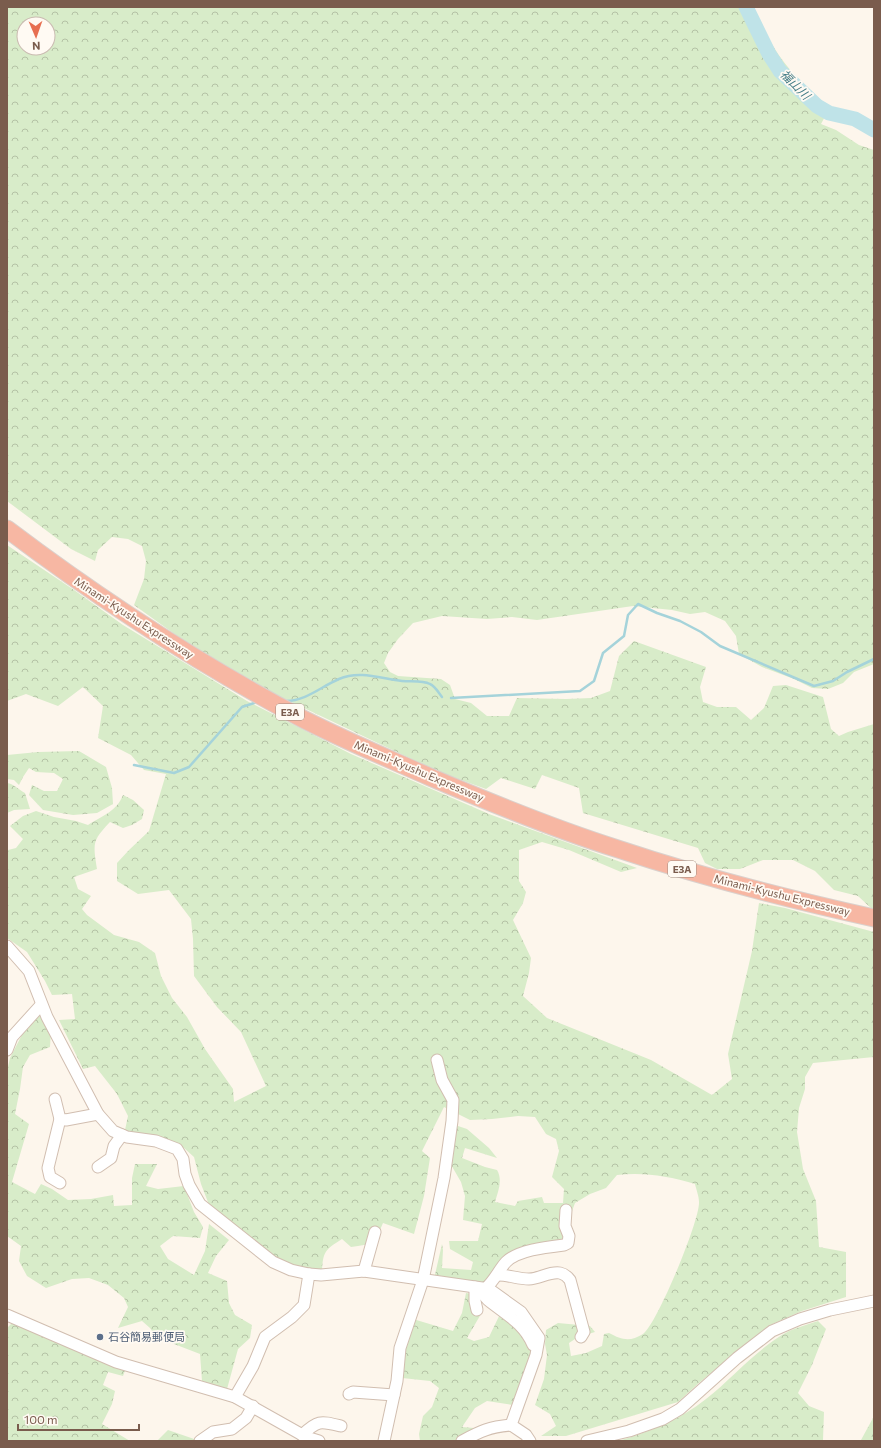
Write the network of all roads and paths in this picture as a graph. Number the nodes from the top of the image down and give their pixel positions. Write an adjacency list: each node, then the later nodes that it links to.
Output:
1 (7, 530): 3 (highway, Minami-Kyushu Expressway / E3A)
2 (7, 535): 3 (highway)
3 (62, 571): 4 (highway, Minami-Kyushu Expressway / E3A)
4 (874, 918)
5 (7, 946): 6 (street)
6 (41, 1004): 7 (street); 10 (street)
7 (7, 1050)
8 (437, 1060): 20 (street)
9 (56, 1099): 11 (street)
10 (98, 1114): 11 (street); 12 (street)
11 (60, 1119): 14 (street)
12 (122, 1135): 13 (street); 18 (street)
13 (98, 1167)
14 (60, 1184)
15 (566, 1210): 19 (street)
16 (376, 1232): 17 (street)
17 (364, 1271): 18 (street); 20 (street)
18 (309, 1274): 28 (street)
19 (498, 1275): 21 (street); 25 (street)
20 (423, 1280): 21 (street); 27 (street)
21 (479, 1288): 23 (street); 30 (street)
22 (874, 1301): 38 (street)
23 (477, 1310)
24 (7, 1315): 28 (street)
25 (581, 1337)
26 (349, 1394): 27 (street)
27 (394, 1395): 35 (street)
28 (235, 1397): 29 (street)
29 (253, 1406): 32 (street); 33 (street)
30 (511, 1425): 36 (street); 37 (street)
31 (341, 1426): 32 (street)
32 (304, 1438): 34 (street)
33 (200, 1441)
34 (319, 1441)
35 (384, 1441)
36 (462, 1441)
37 (530, 1441)
38 (587, 1441)

